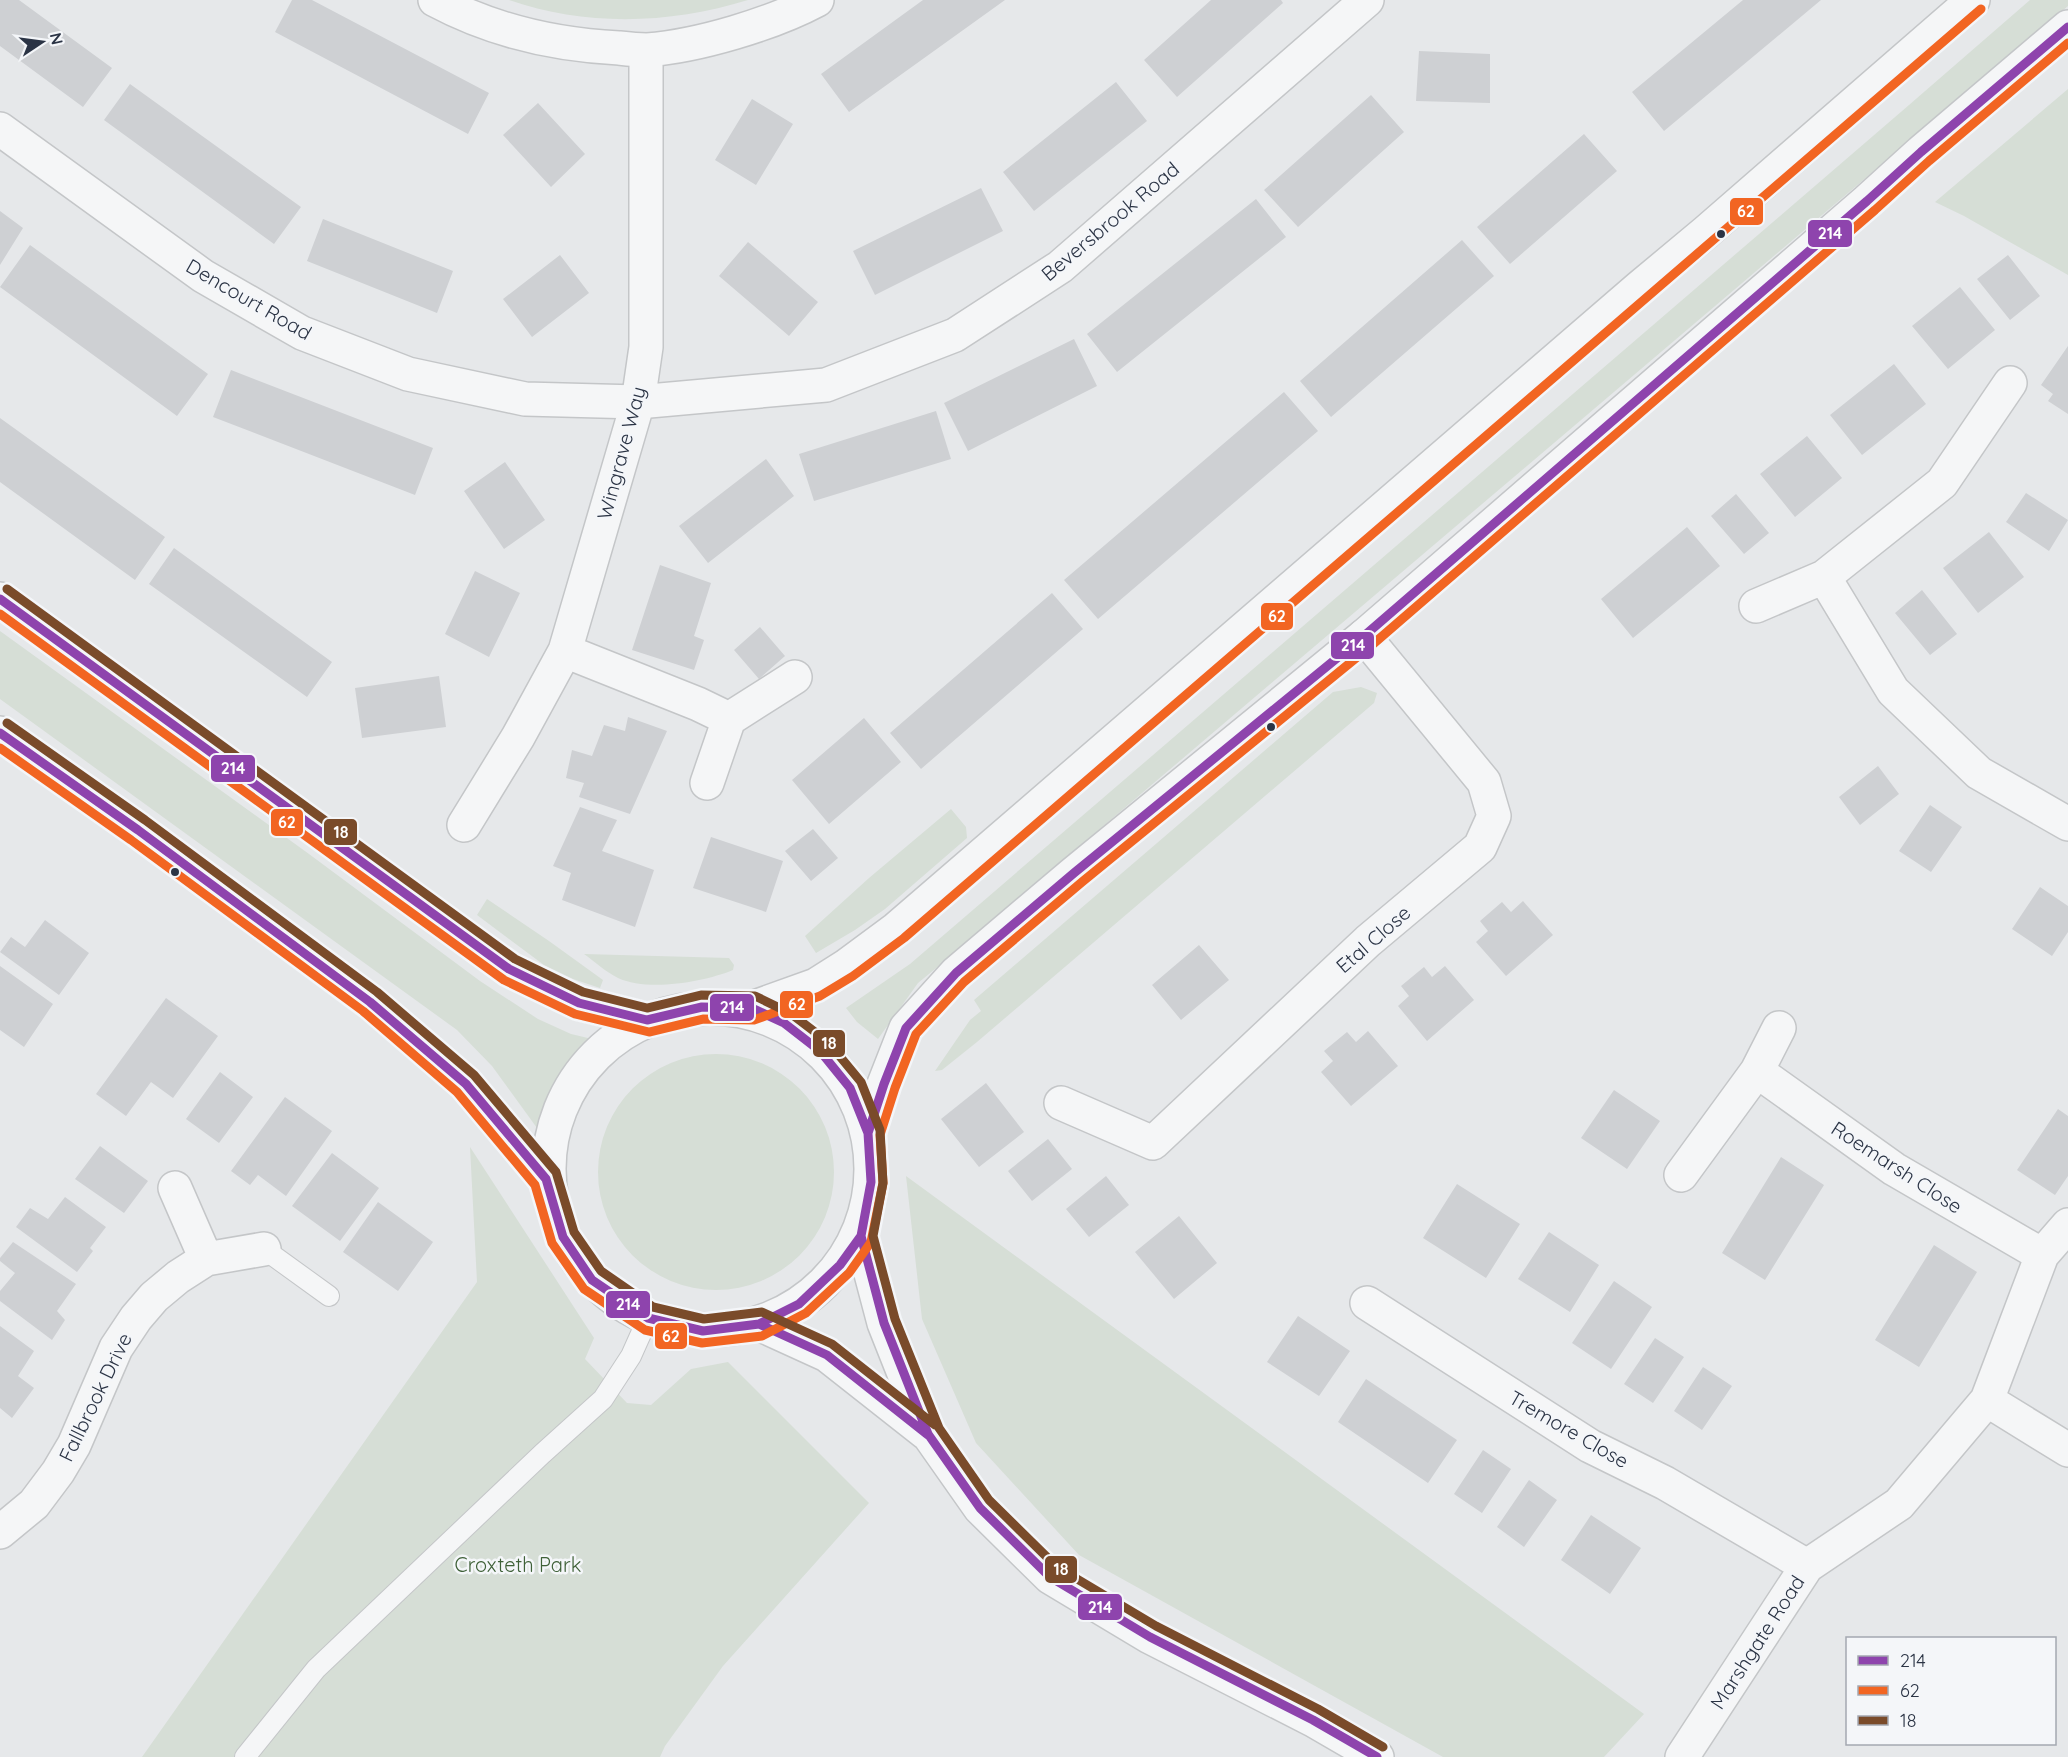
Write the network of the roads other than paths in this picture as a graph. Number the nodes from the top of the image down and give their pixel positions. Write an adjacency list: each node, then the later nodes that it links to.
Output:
1 (435, 0): 6 (street)
2 (817, 0): 6 (street)
3 (1367, 0): 9 (street, Beversbrook Road)
4 (1973, 0): 21 (street)
5 (2068, 27): 13 (street)
6 (646, 50): 9 (street, Wingrave Way)
7 (0, 129): 9 (street, Dencourt Road)
8 (2010, 383): 10 (street)
9 (638, 402): 14 (street, Wingrave Way)
10 (1824, 577): 12 (street); 19 (street)
11 (0, 599): 22 (street)
12 (1756, 606)
13 (1364, 636): 25 (street, Etal Close); 26 (street)
14 (565, 651): 16 (street); 20 (street, Wingrave Way)
15 (795, 677): 16 (street)
16 (729, 720): 18 (street)
17 (0, 732): 28 (street)
18 (706, 783)
19 (2068, 824)
20 (464, 825)
21 (752, 1008): 22 (street); 26 (street)
22 (648, 1020): 28 (street)
23 (1779, 1028): 24 (street)
24 (1757, 1071): 27 (street); 33 (street, Roemarsh Close)
25 (1061, 1103)
26 (868, 1133): 31 (street)
27 (1681, 1176)
28 (546, 1179): 37 (street)
29 (175, 1188): 34 (street)
30 (2068, 1225): 33 (street, Marshgate Road)
31 (861, 1236): 38 (street); 40 (street)
32 (264, 1249): 34 (street, Fallbrook Drive); 35 (lane)
33 (2042, 1256): 39 (street, Marshgate Road)
34 (206, 1259): 42 (street, Fallbrook Drive)
35 (329, 1296)
36 (1367, 1303): 43 (street, Tremore Close)
37 (648, 1318): 38 (street); 44 (lane)
38 (759, 1324): 40 (street)
39 (1987, 1400): 41 (street); 43 (street, Marshgate Road)
40 (928, 1434): 45 (street)
41 (2068, 1450)
42 (0, 1532)
43 (1807, 1566): 46 (street, Marshgate Road)
44 (244, 1757)
45 (1377, 1757)
46 (1682, 1757)

